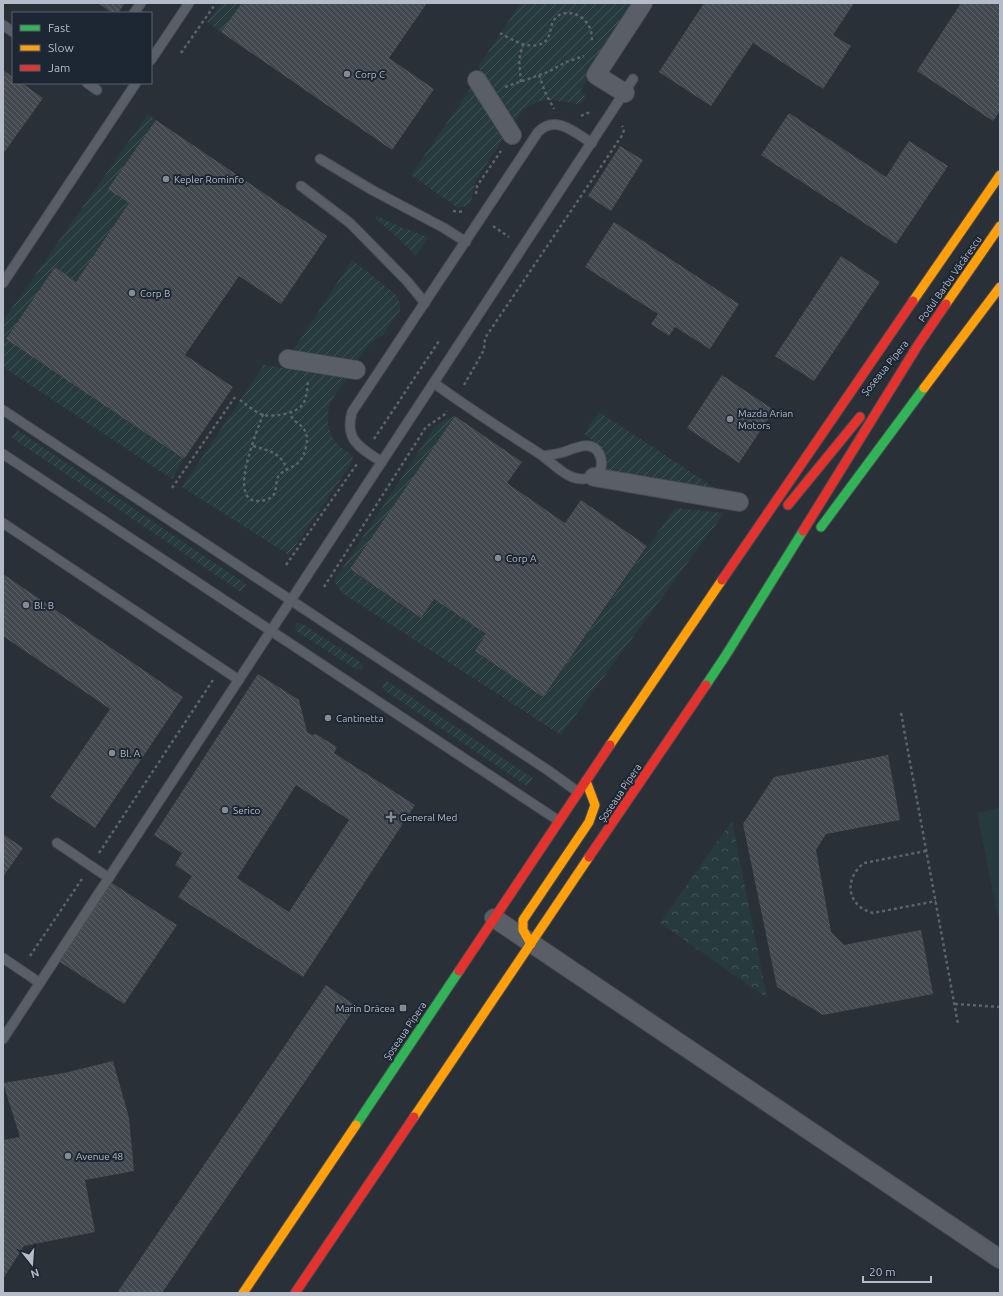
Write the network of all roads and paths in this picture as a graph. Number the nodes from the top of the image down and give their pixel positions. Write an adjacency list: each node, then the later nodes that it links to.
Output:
1 (141, 3): 5 (lane)
2 (189, 3): 13 (lane)
3 (216, 3): 11 (path)
4 (643, 3): 19 (street)
5 (135, 12)
6 (3, 25): 7 (lane)
7 (12, 31)
8 (500, 33): 9 (path)
9 (523, 44): 10 (path); 16 (path)
10 (591, 47)
11 (181, 53)
12 (588, 53): 14 (path)
13 (152, 58)
14 (539, 76): 16 (path); 22 (path)
15 (477, 80): 21 (street)
16 (521, 82): 21 (path)
17 (88, 84): 20 (lane)
18 (135, 84): 32 (lane)
19 (629, 86): 24 (lane)
20 (97, 90)
21 (486, 95): 23 (street)
22 (555, 111)
23 (512, 136)
24 (592, 143): 31 (lane); 40 (lane)
25 (320, 159): 31 (lane)
26 (1000, 175): 65 (main road, Șoseaua Pipera)
27 (301, 186): 34 (lane)
28 (1000, 226): 36 (main road, Podul Barbu Văcărescu)
29 (513, 230): 30 (path)
30 (509, 237)
31 (466, 242): 34 (lane)
32 (3, 283)
33 (1000, 287): 59 (main road)
34 (425, 303): 49 (lane)
35 (443, 335): 49 (path)
36 (918, 345): 43 (main road, Șoseaua Pipera); 66 (main road, Șoseaua Pipera)
37 (288, 358): 38 (street)
38 (311, 362): 39 (street); 45 (path)
39 (356, 370)
40 (434, 383): 51 (lane); 52 (lane)
41 (235, 397): 55 (path)
42 (240, 400): 47 (path)
43 (874, 400)
44 (3, 410): 63 (lane)
45 (291, 412): 47 (path); 53 (path)
46 (864, 412): 57 (main road, Șoseaua Pipera)
47 (263, 414): 48 (path)
48 (253, 446): 53 (path); 53 (path)
49 (366, 451): 52 (lane); 61 (path)
50 (3, 454): 64 (lane)
51 (543, 456): 54 (lane); 54 (lane)
52 (382, 462): 63 (lane)
53 (287, 470)
54 (594, 477): 56 (street)
55 (172, 488)
56 (739, 502)
57 (784, 510)
58 (3, 523): 67 (lane)
59 (816, 534)
60 (760, 541): 65 (main road, Șoseaua Pipera)
61 (286, 565)
62 (792, 566): 66 (main road, Șoseaua Pipera)
63 (291, 600): 64 (lane); 71 (lane)
64 (271, 630): 68 (lane); 72 (lane)
65 (685, 633): 70 (main road, Șoseaua Pipera)
66 (726, 655): 79 (main road, Șoseaua Pipera)
67 (221, 668): 68 (lane); 75 (path)
68 (239, 680): 76 (lane)
69 (901, 713): 74 (path)
70 (586, 781): 71 (main road, Șoseaua Pipera); 79 (main road, Șoseaua Pipera)
71 (578, 792): 72 (main road, Șoseaua Pipera)
72 (560, 821): 78 (main road, Șoseaua Pipera)
73 (57, 843): 75 (lane)
74 (926, 851): 77 (path); 77 (path)
75 (90, 865): 76 (lane); 81 (path)
76 (109, 878): 82 (lane)
77 (936, 901): 83 (path)
78 (494, 918): 79 (street); 88 (main road, Șoseaua Pipera)
79 (532, 944): 87 (street); 89 (main road, Șoseaua Pipera)
80 (3, 958): 81 (lane)
81 (21, 970): 82 (lane)
82 (40, 983): 86 (lane)
83 (955, 1004): 84 (path); 85 (path)
84 (1000, 1006)
85 (958, 1024)
86 (3, 1039)
87 (1000, 1259)
88 (243, 1293)
89 (295, 1293)

